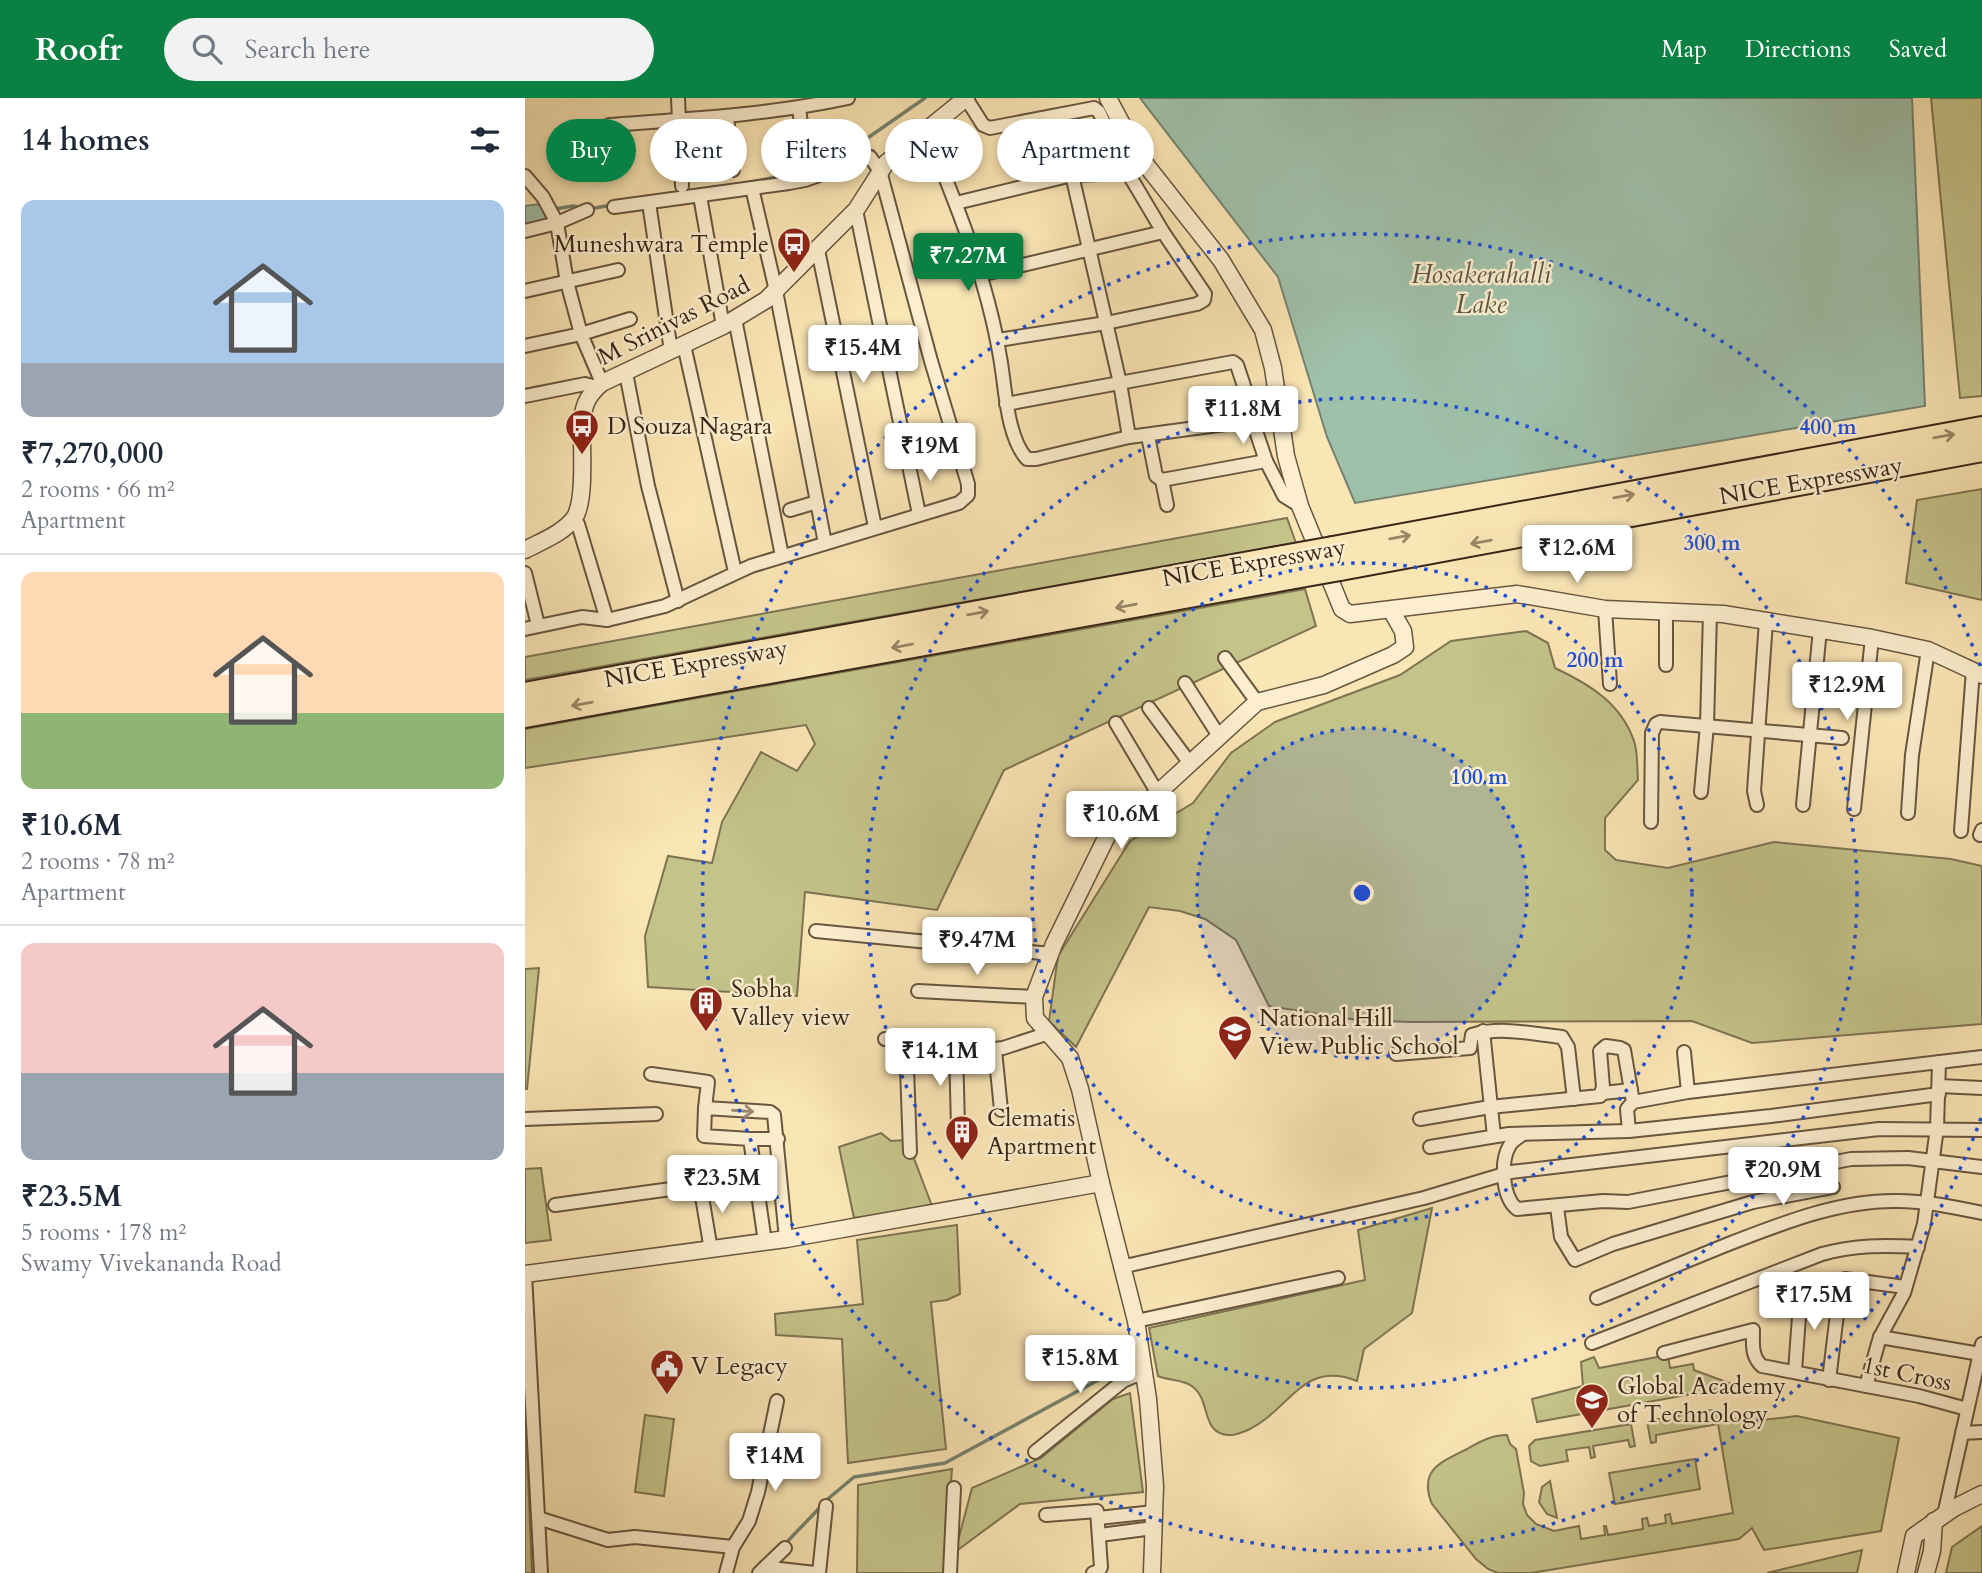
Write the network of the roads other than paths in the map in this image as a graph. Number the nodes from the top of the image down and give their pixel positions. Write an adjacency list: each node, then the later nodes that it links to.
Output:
1 (678, 98): 7 (street)
2 (848, 98): 5 (street)
3 (966, 98): 10 (street, M Srinivas Road); 13 (street)
4 (1108, 98): 63 (street)
5 (799, 108): 6 (street); 9 (street)
6 (727, 117): 8 (street)
7 (679, 119)
8 (695, 119)
9 (800, 119)
10 (941, 119)
11 (1037, 119): 12 (street)
12 (1102, 119)
13 (997, 127)
14 (885, 164): 15 (street, M Srinivas Road)
15 (880, 171): 23 (street); 31 (street, M Srinivas Road); 65 (street)
16 (525, 176): 24 (street)
17 (683, 182): 22 (street)
18 (947, 182): 28 (street)
19 (1043, 182): 28 (street)
20 (1074, 182): 36 (street)
21 (1133, 182): 34 (street)
22 (683, 186)
23 (752, 188): 26 (street); 41 (street)
24 (541, 194): 25 (street); 32 (street)
25 (525, 196)
26 (700, 196): 27 (street); 43 (street)
27 (649, 203): 29 (street); 48 (street)
28 (956, 203): 38 (street)
29 (614, 207)
30 (587, 210): 32 (street)
31 (856, 210): 35 (street, M Srinivas Road); 65 (street)
32 (557, 223): 33 (street); 39 (street)
33 (525, 231)
34 (1163, 232): 36 (street); 44 (street)
35 (818, 250): 41 (street, M Srinivas Road); 67 (street)
36 (1091, 250): 38 (street); 44 (street)
37 (618, 270): 39 (street)
38 (980, 275): 46 (street)
39 (567, 282): 40 (street); 45 (street)
40 (525, 291)
41 (776, 291): 43 (street, M Srinivas Road); 61 (street)
42 (629, 319): 45 (street)
43 (729, 323): 48 (street, M Srinivas Road); 70 (street)
44 (1106, 323): 46 (street); 50 (street)
45 (581, 334): 47 (street); 51 (street)
46 (998, 340): 53 (street)
47 (525, 346)
48 (677, 348): 49 (street, M Srinivas Road); 73 (street)
49 (626, 373): 51 (street, M Srinivas Road); 75 (street)
50 (1120, 383): 53 (street); 54 (street); 57 (street)
51 (599, 385): 52 (street); 66 (street, M Srinivas Road)
52 (525, 396)
53 (1006, 404): 57 (street)
54 (1252, 419): 56 (street); 59 (street)
55 (1982, 429): 71 (highway, NICE Expressway, one-way to 55)
56 (1148, 436): 57 (street); 60 (street)
57 (1129, 437)
58 (1982, 449): 71 (highway, NICE Expressway, one-way to 71)
59 (1266, 461): 60 (street); 63 (street)
60 (1162, 480): 62 (street)
61 (817, 502): 64 (street); 68 (street)
62 (1167, 505)
63 (1300, 506): 77 (street)
64 (790, 509)
65 (919, 514): 67 (street)
66 (572, 520): 69 (street); 80 (street)
67 (875, 527): 68 (street)
68 (825, 543): 70 (street)
69 (525, 550)
70 (782, 556): 73 (street)
71 (1336, 558): 72 (highway, NICE Expressway, bridge)
72 (1286, 568): 92 (highway, NICE Expressway, one-way to 72); 95 (highway, NICE Expressway, one-way to 95)
73 (735, 572): 75 (street)
74 (525, 573): 82 (street)
75 (678, 601): 80 (street)
76 (1605, 608): 77 (street); 78 (street); 91 (street)
77 (1391, 610): 93 (street)
78 (1666, 612): 79 (street); 88 (street)
79 (1710, 613): 81 (street); 97 (street)
80 (607, 620): 82 (street)
81 (1766, 621): 84 (street); 98 (street)
82 (538, 625): 83 (street)
83 (525, 629)
84 (1820, 629): 85 (street); 100 (street)
85 (1872, 638): 86 (street); 107 (street)
86 (1928, 650): 89 (street); 108 (street)
87 (1225, 658): 93 (street)
88 (1666, 665)
89 (1977, 672): 110 (street)
90 (1185, 683): 99 (street)
91 (1610, 684)
92 (525, 695)
93 (1257, 702): 99 (street)
94 (1149, 708): 102 (street)
95 (525, 715)
96 (1116, 723): 103 (street)
97 (1707, 725): 98 (street); 104 (street); 109 (street)
98 (1758, 732): 100 (street); 105 (street)
99 (1219, 736): 102 (street)
100 (1810, 736): 101 (street); 106 (street)
101 (1842, 738)
102 (1189, 762): 103 (street)
103 (1157, 792): 112 (street)
104 (1701, 792)
105 (1757, 805)
106 (1803, 805)
107 (1854, 809)
108 (1908, 813)
109 (1651, 822)
110 (1961, 831)
111 (816, 931): 112 (street)
112 (1051, 954): 114 (street)
113 (918, 990): 114 (street)
114 (1034, 997): 116 (street)
115 (1483, 1031): 122 (street); 131 (street); 132 (street)
116 (1049, 1033): 120 (street); 151 (street)
117 (885, 1038): 118 (street)
118 (906, 1040): 119 (street); 147 (street)
119 (956, 1048): 120 (street); 138 (street)
120 (995, 1049): 134 (street)
121 (1684, 1052): 128 (street)
122 (1396, 1054)
123 (1982, 1057): 124 (street)
124 (1939, 1062): 127 (street); 128 (street)
125 (651, 1074): 133 (street)
126 (1982, 1088): 127 (street)
127 (1939, 1090): 139 (street); 141 (street)
128 (1688, 1092): 130 (street)
129 (1603, 1093): 130 (street); 130 (street); 131 (street)
130 (1632, 1096): 141 (street)
131 (1574, 1099): 132 (street)
132 (1490, 1107): 137 (street); 143 (street)
133 (705, 1108): 144 (street); 145 (street, one-way to 145)
134 (1002, 1110)
135 (656, 1114): 136 (street)
136 (525, 1119)
137 (1420, 1119)
138 (958, 1128)
139 (1937, 1128): 140 (street); 148 (street); 150 (street)
140 (1982, 1130)
141 (1629, 1131): 142 (street)
142 (1523, 1134): 143 (street); 150 (street)
143 (1494, 1136): 146 (street)
144 (750, 1139): 145 (street); 156 (street)
145 (778, 1139): 153 (street)
146 (1430, 1147)
147 (910, 1152)
148 (1933, 1162): 149 (street); 154 (street); 157 (street)
149 (1982, 1167)
150 (1502, 1175): 157 (street); 163 (street)
151 (1101, 1184): 159 (street); 163 (street)
152 (1833, 1187): 157 (street)
153 (782, 1202): 156 (street); 159 (street)
154 (1927, 1204): 158 (street); 161 (street); 168 (street)
155 (555, 1205): 162 (street)
156 (760, 1205): 160 (street)
157 (1557, 1207)
158 (1982, 1213)
159 (786, 1239): 160 (street)
160 (765, 1242): 162 (street)
161 (1918, 1247): 166 (street); 171 (street)
162 (711, 1250): 164 (street)
163 (1121, 1267): 169 (street)
164 (525, 1274): 187 (street)
165 (1338, 1278): 169 (street)
166 (1905, 1287): 170 (street); 176 (street)
167 (1801, 1290): 174 (street)
168 (1597, 1298)
169 (1136, 1321): 175 (street)
170 (1880, 1337): 173 (street); 177 (street)
171 (1592, 1343)
172 (1664, 1353): 174 (street, 1st Cross)
173 (1980, 1357): 179 (street)
174 (1795, 1371): 176 (street, 1st Cross)
175 (1144, 1372): 182 (street); 190 (street)
176 (1829, 1380): 177 (street, 1st Cross)
177 (1866, 1385): 179 (street, 1st Cross)
178 (777, 1401): 192 (street)
179 (1967, 1409): 181 (street)
180 (1982, 1432): 181 (street)
181 (1962, 1433): 189 (street)
182 (1035, 1452)
183 (954, 1488): 198 (street)
184 (1982, 1494): 189 (street)
185 (826, 1506): 197 (street)
186 (1046, 1515): 188 (street)
187 (538, 1518): 192 (street); 195 (street)
188 (1098, 1518): 190 (street); 191 (street)
189 (1939, 1518): 201 (street); 202 (street)
190 (1154, 1520): 191 (street); 200 (street)
191 (1100, 1535): 199 (street)
192 (733, 1547): 196 (street)
193 (785, 1548): 194 (street)
194 (765, 1571): 197 (street)
195 (541, 1573)
196 (726, 1573)
197 (817, 1573)
198 (950, 1573)
199 (1093, 1573)
200 (1152, 1573)
201 (1906, 1573)
202 (1926, 1573)

